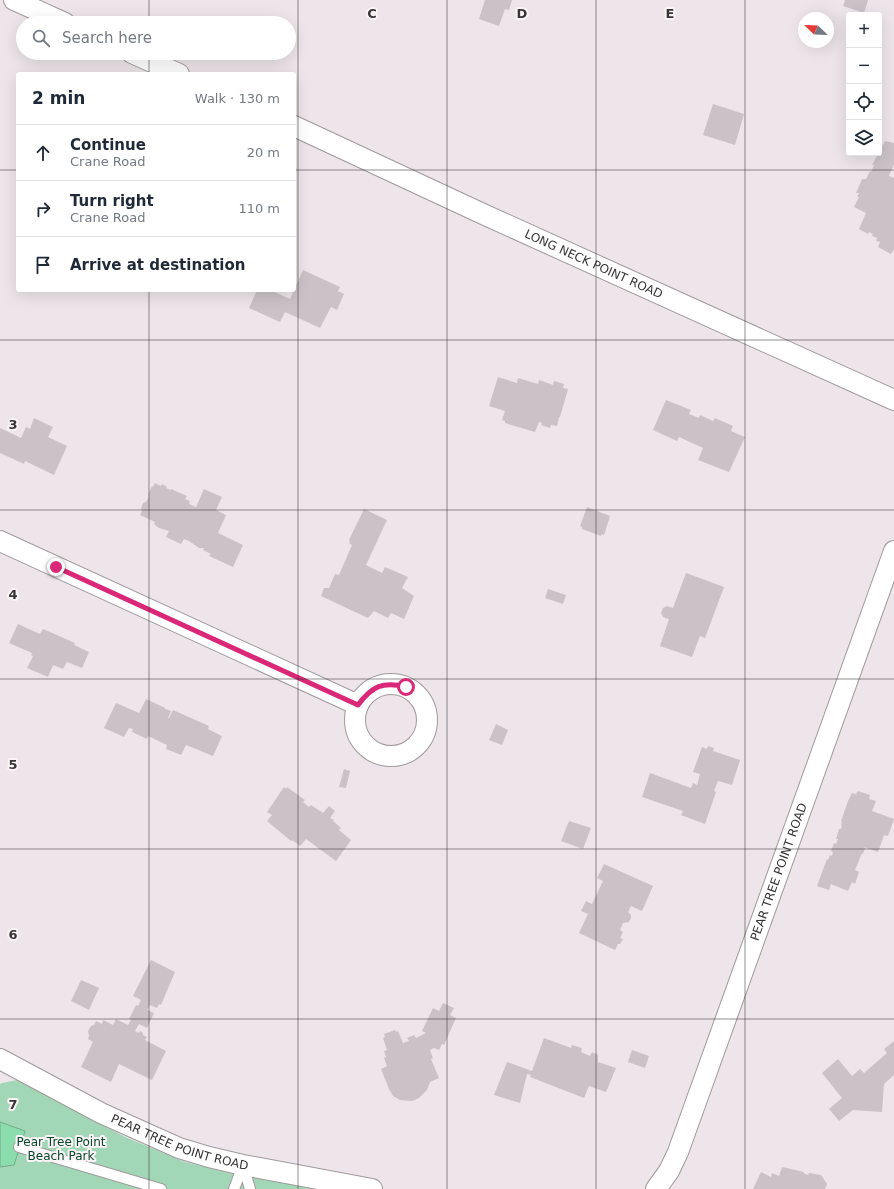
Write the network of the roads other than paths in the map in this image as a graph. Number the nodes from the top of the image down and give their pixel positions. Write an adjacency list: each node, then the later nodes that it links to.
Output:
1 (14, 0): 2 (street)
2 (49, 16)
3 (148, 60): 4 (street)
4 (175, 72)
5 (296, 127): 6 (street, LONG NECK POINT ROAD)
6 (894, 400)
7 (0, 541): 9 (street)
8 (894, 551): 17 (street, PEAR TREE POINT ROAD)
9 (358, 705)
10 (0, 1059): 12 (street, PEAR TREE POINT ROAD)
11 (19, 1148): 13 (lane)
12 (243, 1165): 14 (lane); 15 (lane); 16 (street, PEAR TREE POINT ROAD)
13 (161, 1189)
14 (234, 1189)
15 (250, 1189)
16 (372, 1189)
17 (656, 1189)

